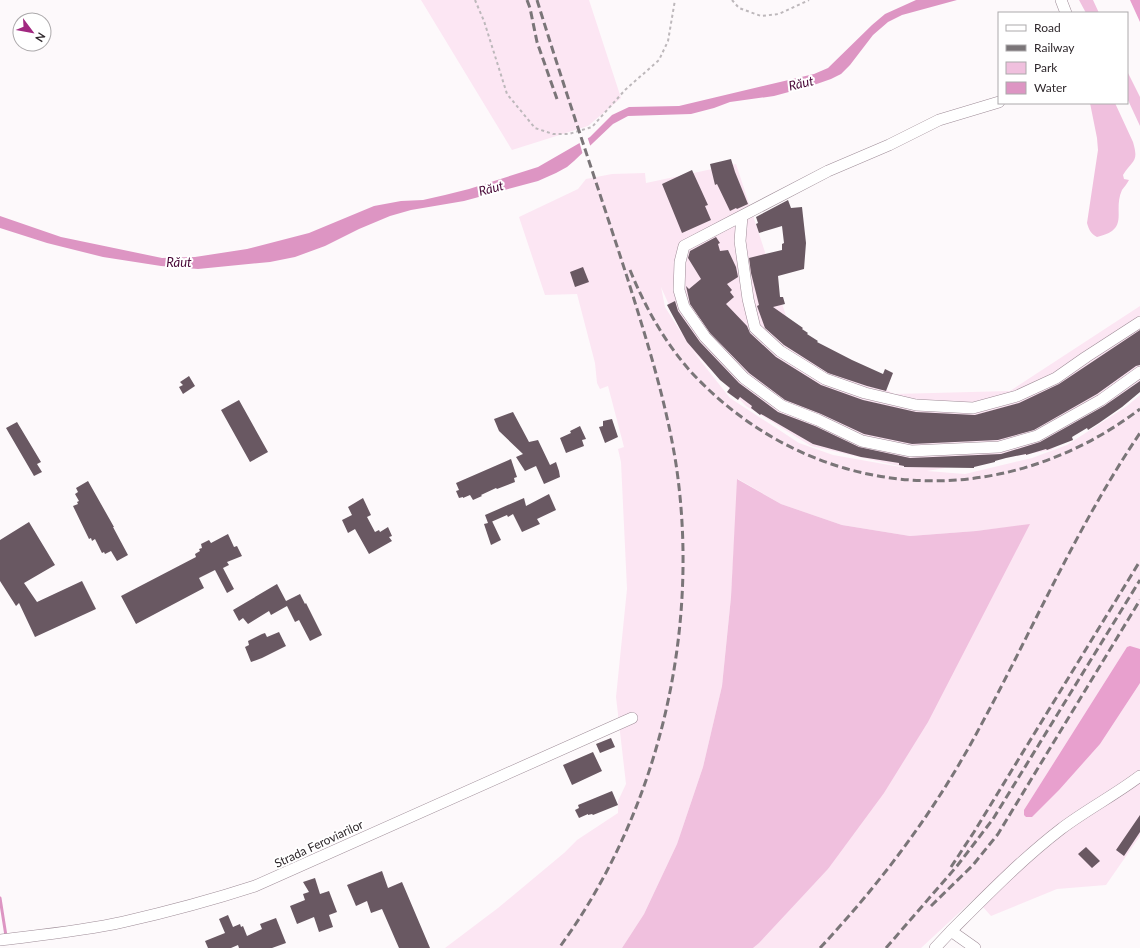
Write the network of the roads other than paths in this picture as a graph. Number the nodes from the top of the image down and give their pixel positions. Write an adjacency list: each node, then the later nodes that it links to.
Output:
1 (1061, 0): 2 (street)
2 (1066, 12)
3 (998, 102): 4 (street)
4 (742, 216): 5 (street); 6 (street)
5 (1140, 322)
6 (1140, 372)
7 (632, 718): 10 (street, Strada Feroviarilor)
8 (1140, 776): 9 (street)
9 (951, 931): 11 (street); 12 (street)
10 (0, 940)
11 (935, 948)
12 (975, 948)

